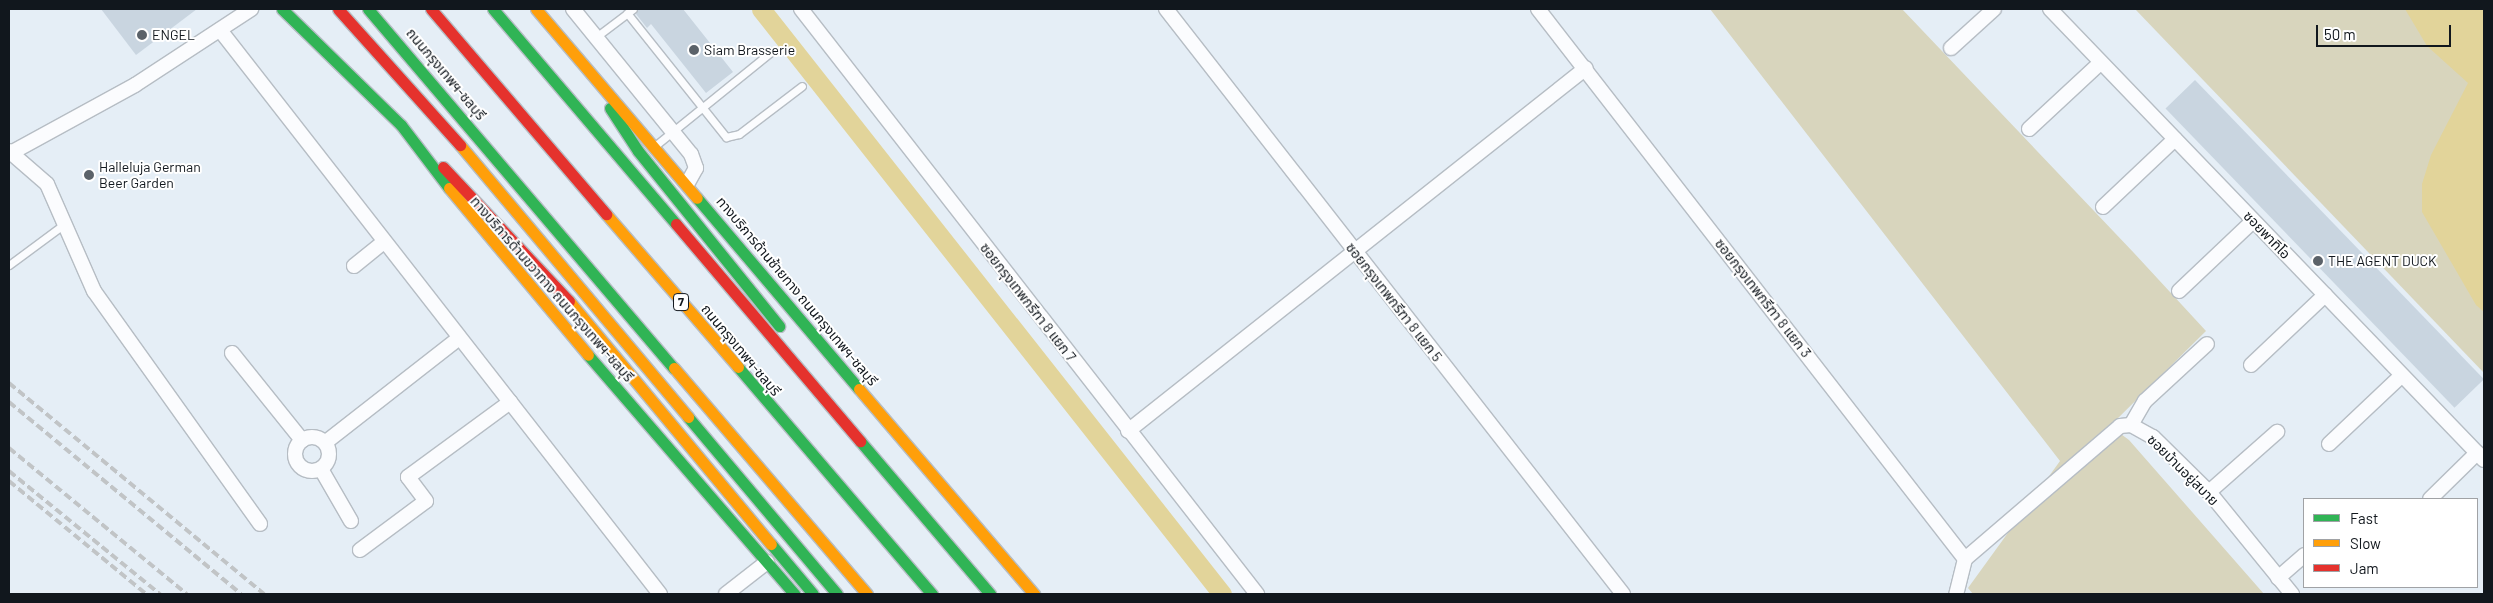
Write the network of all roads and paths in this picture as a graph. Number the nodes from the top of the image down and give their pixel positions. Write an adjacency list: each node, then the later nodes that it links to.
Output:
1 (251, 9): 15 (street)
2 (282, 9): 25 (main road, ทางบริการด้านขวาทาง ถนนกรุงเทพฯ-ชลบุรี)
3 (338, 9): 68 (main road, ทางบริการด้านขวาทาง ถนนกรุงเทพฯ-ชลบุรี)
4 (368, 9): 69 (main road, ถนนกรุงเทพฯ-ชลบุรี)
5 (431, 9): 70 (main road, ถนนกรุงเทพฯ-ชลบุรี / 7)
6 (493, 9): 16 (main road)
7 (574, 9): 17 (street)
8 (801, 9): 48 (street, ซอยกรุงเทพกรีฑา 8 แยก 7)
9 (1166, 9): 36 (street, ซอยกรุงเทพกรีฑา 8 แยก 5)
10 (1538, 9): 21 (street, ซอยกรุงเทพกรีฑา 8 แยก 3)
11 (1994, 9): 18 (street)
12 (2050, 9): 20 (street, ซอยพาทิโอ)
13 (539, 11): 16 (main road); 22 (main road, ทางบริการด้านซ้ายทาง ถนนกรุงเทพฯ-ชลบุรี)
14 (630, 11): 17 (lane); 24 (lane)
15 (220, 30): 30 (street); 35 (street)
16 (514, 34): 71 (main road)
17 (596, 37): 27 (street)
18 (1951, 48)
19 (772, 51): 24 (lane)
20 (2101, 62): 26 (street); 28 (street, ซอยพาทิโอ)
21 (1586, 68): 36 (street); 61 (street, ซอยกรุงเทพกรีฑา 8 แยก 3)
22 (591, 72): 29 (main road, ทางบริการด้านซ้ายทาง ถนนกรุงเทพฯ-ชลบุรี); 72 (main road)
23 (802, 86): 24 (lane)
24 (702, 109): 27 (lane)
25 (401, 125): 62 (main road, ทางบริการด้านขวาทาง ถนนกรุงเทพฯ-ชลบุรี); 67 (main road)
26 (2029, 129)
27 (673, 132): 29 (lane); 31 (street)
28 (2175, 139): 32 (street); 33 (street, ซอยพาทิโอ)
29 (655, 146): 31 (main road, ทางบริการด้านซ้ายทาง ถนนกรุงเทพฯ-ชลบุรี)
30 (9, 153): 34 (street)
31 (687, 184): 73 (main road, ทางบริการด้านซ้ายทาง ถนนกรุงเทพฯ-ชลบุรี)
32 (2103, 207)
33 (2254, 220): 39 (street); 40 (street, ซอยพาทิโอ)
34 (63, 225): 37 (lane); 58 (street)
35 (384, 242): 38 (street); 41 (street)
36 (1355, 252): 48 (street); 75 (street, ซอยกรุงเทพกรีฑา 8 แยก 5)
37 (9, 265)
38 (354, 266)
39 (2179, 291)
40 (2325, 295): 44 (street); 45 (street, ซอยพาทิโอ)
41 (459, 338): 46 (street); 51 (street)
42 (2207, 344): 47 (street)
43 (232, 353): 50 (street)
44 (2251, 365)
45 (2402, 374): 52 (street); 53 (street, ซอยพาทิโอ)
46 (510, 402): 59 (street); 64 (street)
47 (2131, 425): 55 (street, ซอยบ้านอยู่สบาย); 61 (street)
48 (1128, 431): 74 (street, ซอยกรุงเทพกรีฑา 8 แยก 7)
49 (2277, 432): 55 (street)
50 (302, 440): 51 (street); 54 (street)
51 (326, 442): 54 (street)
52 (2329, 444)
53 (2481, 456): 56 (street)
54 (321, 469): 57 (street)
55 (2209, 492): 63 (street, ซอยบ้านอยู่สบาย)
56 (2431, 498)
57 (351, 521)
58 (260, 524)
59 (360, 550)
60 (2303, 556): 63 (street)
61 (1965, 559): 76 (street)
62 (767, 562): 65 (street); 66 (main road, ทางบริการด้านขวาทาง ถนนกรุงเทพฯ-ชลบุรี)
63 (2278, 578): 77 (street, ซอยบ้านอยู่สบาย)
64 (660, 594)
65 (726, 594)
66 (794, 594)
67 (813, 594)
68 (837, 594)
69 (867, 594)
70 (932, 594)
71 (990, 594)
72 (999, 594)
73 (1034, 594)
74 (1257, 594)
75 (1623, 594)
76 (1956, 594)
77 (2292, 594)

